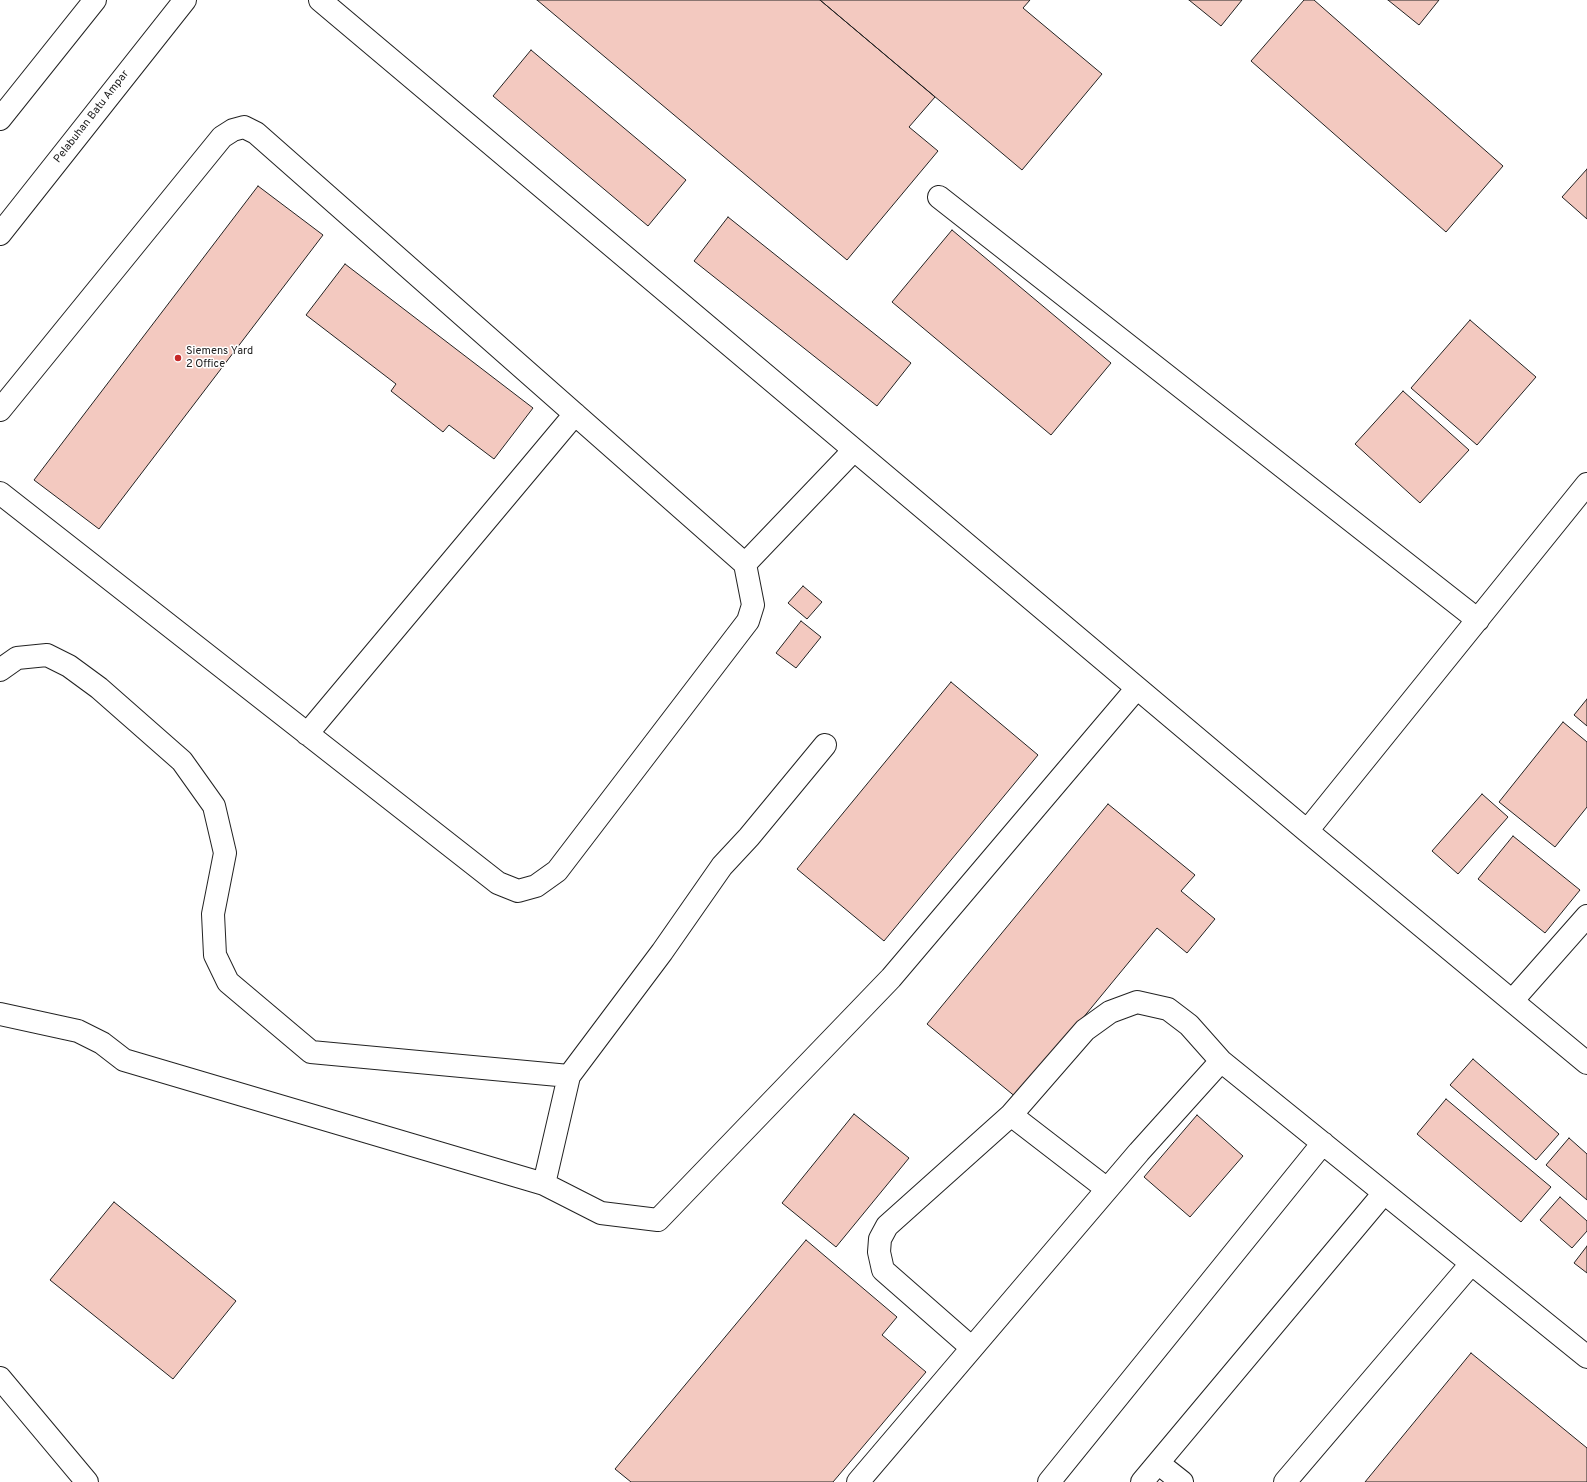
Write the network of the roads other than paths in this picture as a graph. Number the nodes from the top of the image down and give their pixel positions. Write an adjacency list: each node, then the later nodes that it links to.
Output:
1 (95, 0): 4 (lane)
2 (185, 0): 6 (lane, Pelabuhan Batu Ampar)
3 (320, 0): 9 (lane)
4 (0, 118)
5 (939, 197): 13 (lane)
6 (0, 234)
7 (0, 410): 8 (lane)
8 (575, 414): 12 (lane); 16 (lane)
9 (854, 450): 12 (lane); 15 (lane)
10 (1587, 484): 13 (lane)
11 (0, 493): 16 (lane)
12 (745, 564): 16 (lane)
13 (1478, 620): 18 (lane)
14 (0, 670): 24 (lane)
15 (1137, 688): 18 (lane); 27 (lane)
16 (307, 734)
17 (825, 746): 24 (lane)
18 (1307, 831): 20 (lane)
19 (1587, 916): 20 (lane)
20 (1512, 1001): 23 (lane)
21 (0, 1014): 27 (lane)
22 (1221, 1061): 25 (lane); 26 (lane); 28 (lane)
23 (1587, 1063)
24 (569, 1076): 27 (lane)
25 (1011, 1114): 28 (lane); 31 (lane)
26 (1323, 1143): 29 (lane); 37 (lane)
27 (544, 1184)
28 (1107, 1189): 31 (lane)
29 (1384, 1193): 30 (lane); 34 (lane)
30 (1471, 1264): 32 (lane); 40 (lane)
31 (972, 1348): 36 (lane)
32 (1587, 1357)
33 (0, 1378): 35 (lane)
34 (1158, 1463): 38 (lane); 39 (lane)
35 (87, 1482)
36 (858, 1482)
37 (1049, 1482)
38 (1142, 1482)
39 (1182, 1482)
40 (1285, 1482)

